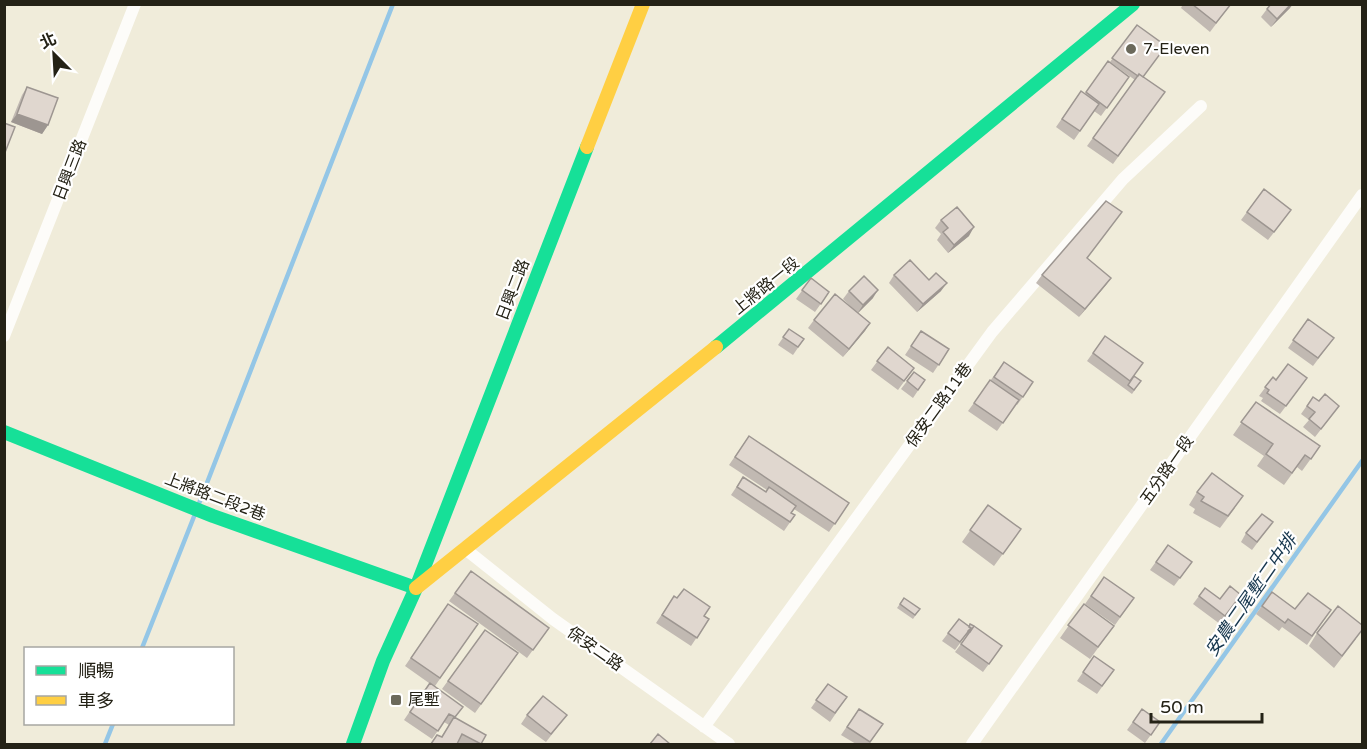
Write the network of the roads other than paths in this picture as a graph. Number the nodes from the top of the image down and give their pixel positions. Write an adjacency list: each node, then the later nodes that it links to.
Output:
1 (135, 4): 6 (street, 日興三路)
2 (643, 4): 9 (main road, 日興二路)
3 (1133, 4): 8 (main road, 上將路一段)
4 (1200, 106): 10 (street, 保安二路11巷)
5 (1362, 195): 13 (street, 五分路一段)
6 (4, 336)
7 (4, 432): 9 (main road, 上將路二段2巷)
8 (464, 548): 9 (main road, 上將路一段); 10 (street, 保安二路)
9 (416, 588): 11 (main road, 日興二路)
10 (704, 727): 12 (street, 保安二路)
11 (353, 744)
12 (729, 744)
13 (972, 744)

